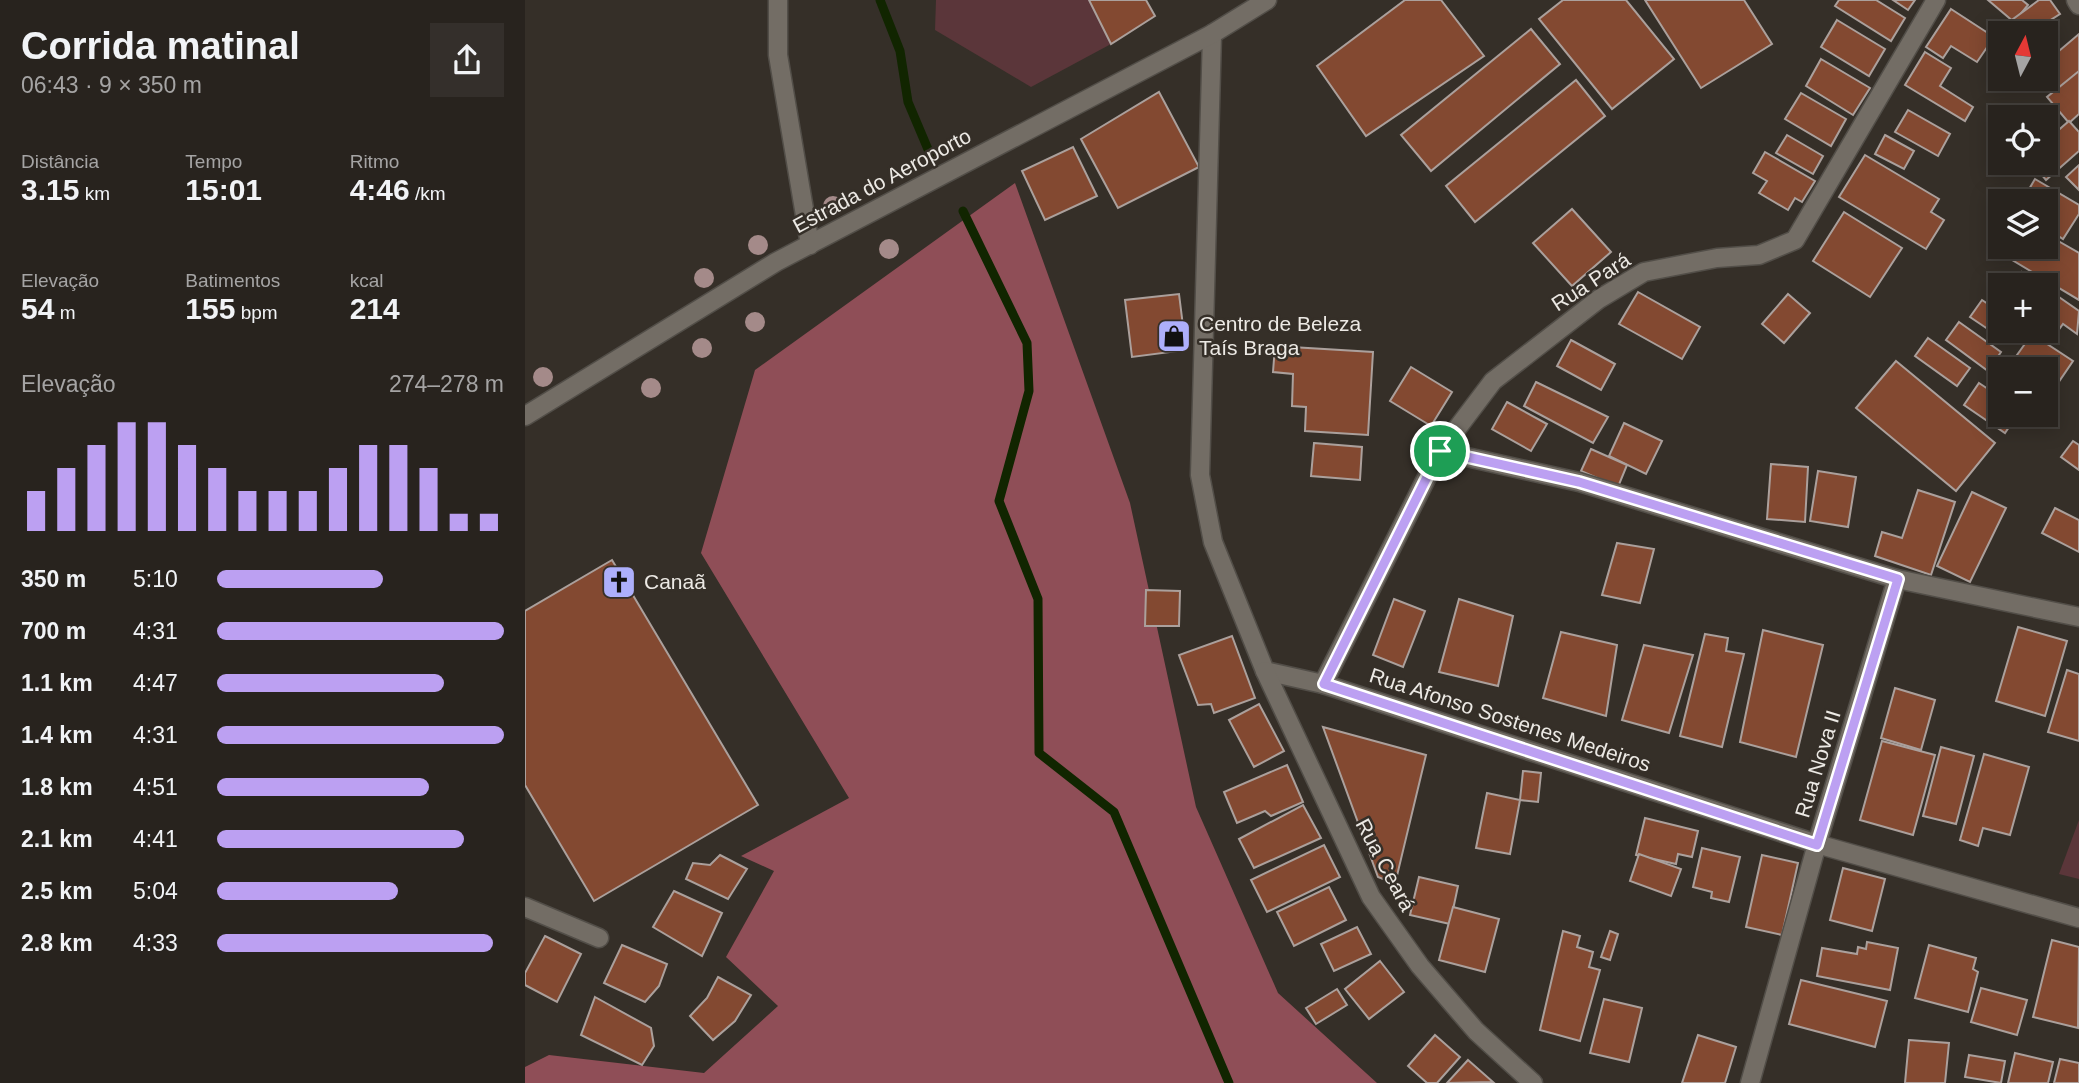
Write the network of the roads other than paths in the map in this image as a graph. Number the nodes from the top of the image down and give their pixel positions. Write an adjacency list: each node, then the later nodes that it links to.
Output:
1 (778, 0): 7 (street)
2 (1267, 0): 6 (street, Estrada do Aeroporto)
3 (1936, 0): 9 (street, Rua Pará)
4 (2075, 0): 5 (street)
5 (2079, 5)
6 (1212, 34): 7 (street, Estrada do Aeroporto); 12 (street)
7 (810, 245): 8 (street, Estrada do Aeroporto)
8 (525, 416)
9 (1440, 451): 10 (street); 13 (street, Rua Pará)
10 (1898, 579): 11 (street); 14 (street, Rua Nova II)
11 (2079, 617)
12 (1265, 671): 13 (street, Rua Afonso Sostenes Medeiros); 18 (street, Rua Ceará)
13 (1324, 684): 14 (street, Rua Afonso Sostenes Medeiros)
14 (1817, 845): 16 (street, Rua Afonso Sostenes Medeiros); 19 (street, Rua Nova II)
15 (525, 907): 17 (street)
16 (2079, 918)
17 (599, 938)
18 (1533, 1083)
19 (1750, 1083)

